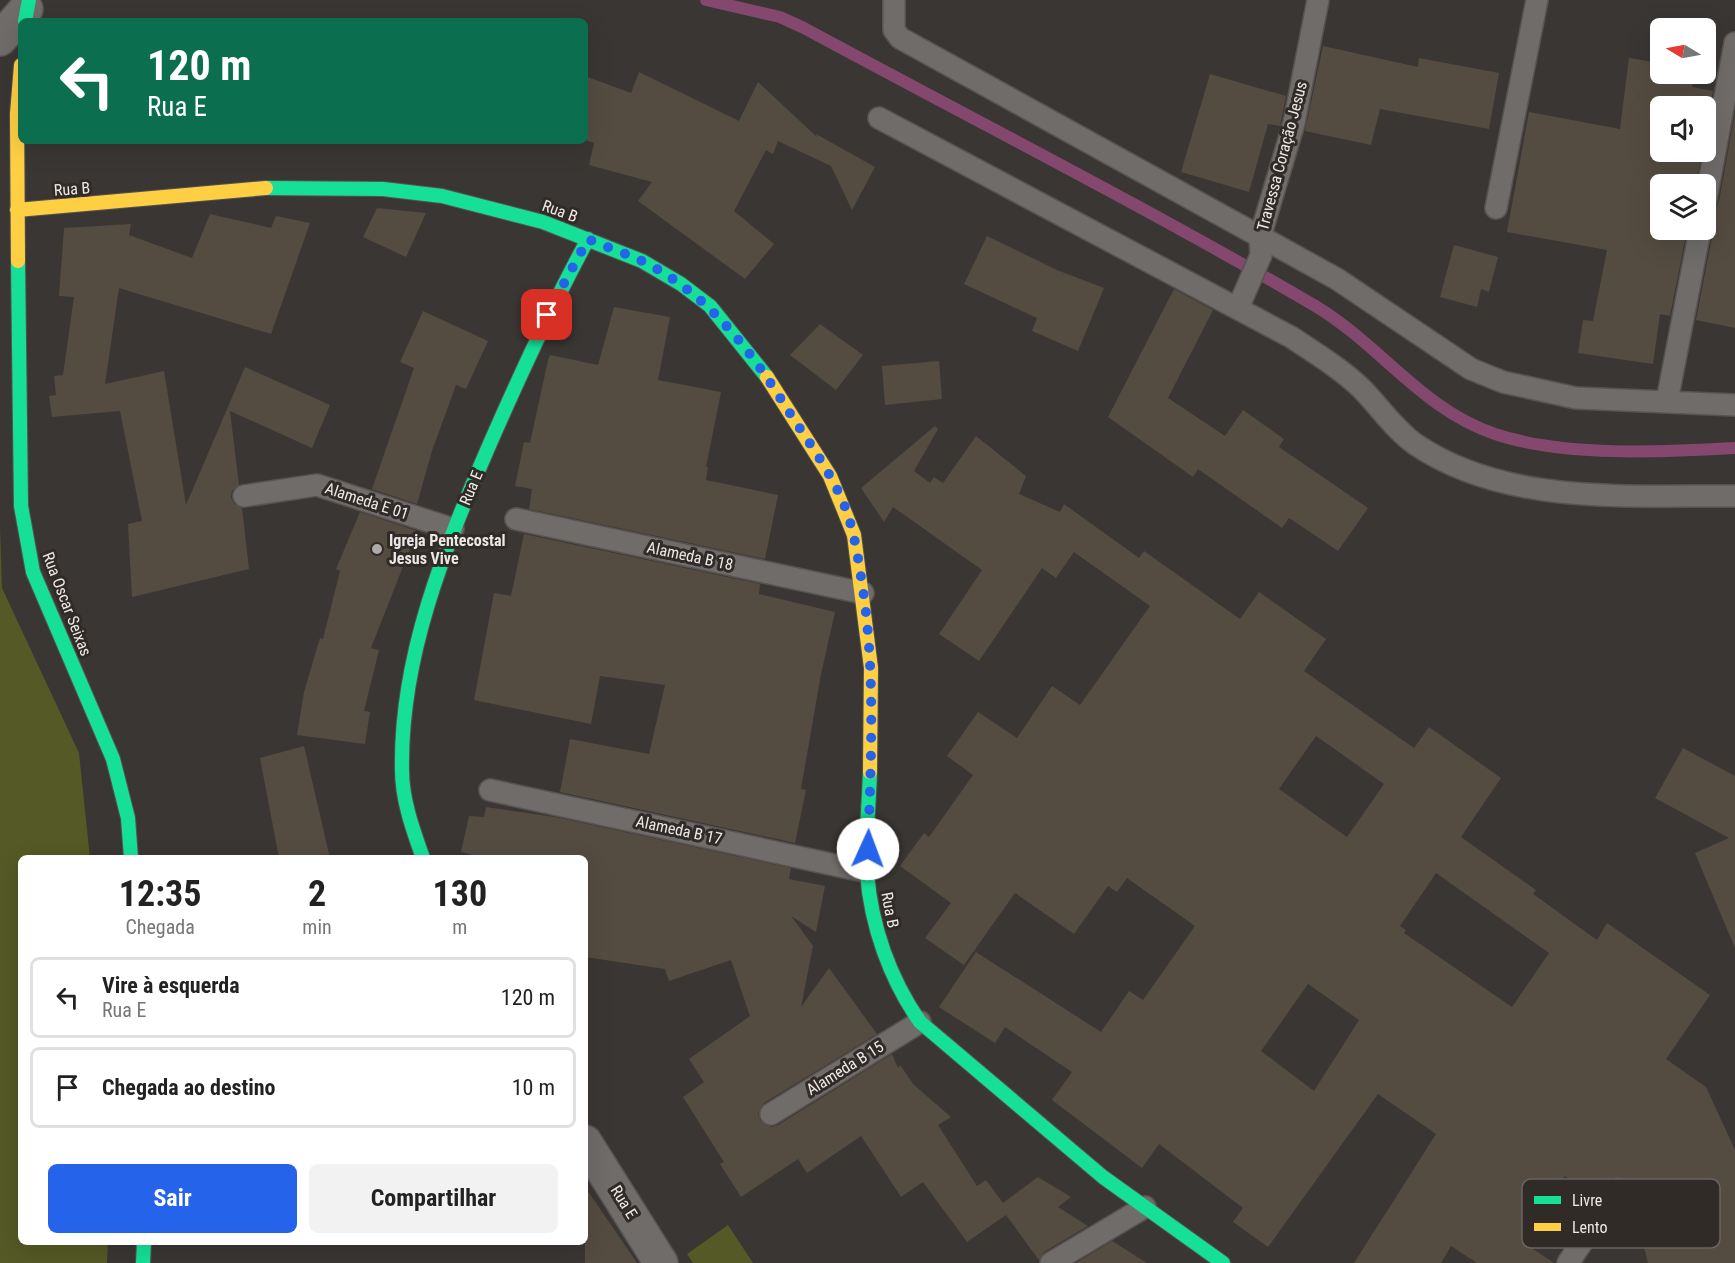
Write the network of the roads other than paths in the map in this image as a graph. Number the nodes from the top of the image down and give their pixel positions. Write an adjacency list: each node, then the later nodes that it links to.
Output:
1 (894, 0): 15 (lane)
2 (1318, 0): 15 (lane, Travessa Coração Jesus)
3 (1537, 0): 11 (lane)
4 (18, 19): 5 (street)
5 (0, 39)
6 (1735, 43): 10 (lane)
7 (18, 74): 8 (street, Rua Oscar Seixas)
8 (8, 105): 12 (street, Rua Oscar Seixas)
9 (879, 118): 16 (lane)
10 (1711, 174)
11 (1496, 208)
12 (16, 210): 13 (street, Rua B); 25 (street, Rua Oscar Seixas)
13 (588, 239): 22 (street, Rua E); 23 (street, Rua B)
14 (1698, 240): 17 (lane)
15 (1260, 246): 16 (lane, Travessa Coração Jesus); 17 (lane)
16 (1241, 300): 20 (lane)
17 (1667, 401): 18 (lane)
18 (1735, 405)
19 (244, 496): 22 (lane, Alameda E 01)
20 (1735, 496)
21 (516, 519): 23 (lane, Alameda B 18)
22 (453, 530): 26 (street, Rua E)
23 (863, 593): 27 (street, Rua B)
24 (490, 790): 27 (lane, Alameda B 17)
25 (131, 855)
26 (422, 855)
27 (867, 872): 28 (street, Rua B)
28 (920, 1022): 29 (lane, Alameda B 15); 31 (street, Rua B)
29 (771, 1114)
30 (588, 1147): 35 (street, Rua E)
31 (1145, 1207): 36 (lane); 37 (street, Rua B)
32 (144, 1245): 34 (street)
33 (1578, 1248): 38 (lane)
34 (143, 1263)
35 (661, 1263)
36 (1051, 1263)
37 (1223, 1263)
38 (1568, 1263)

